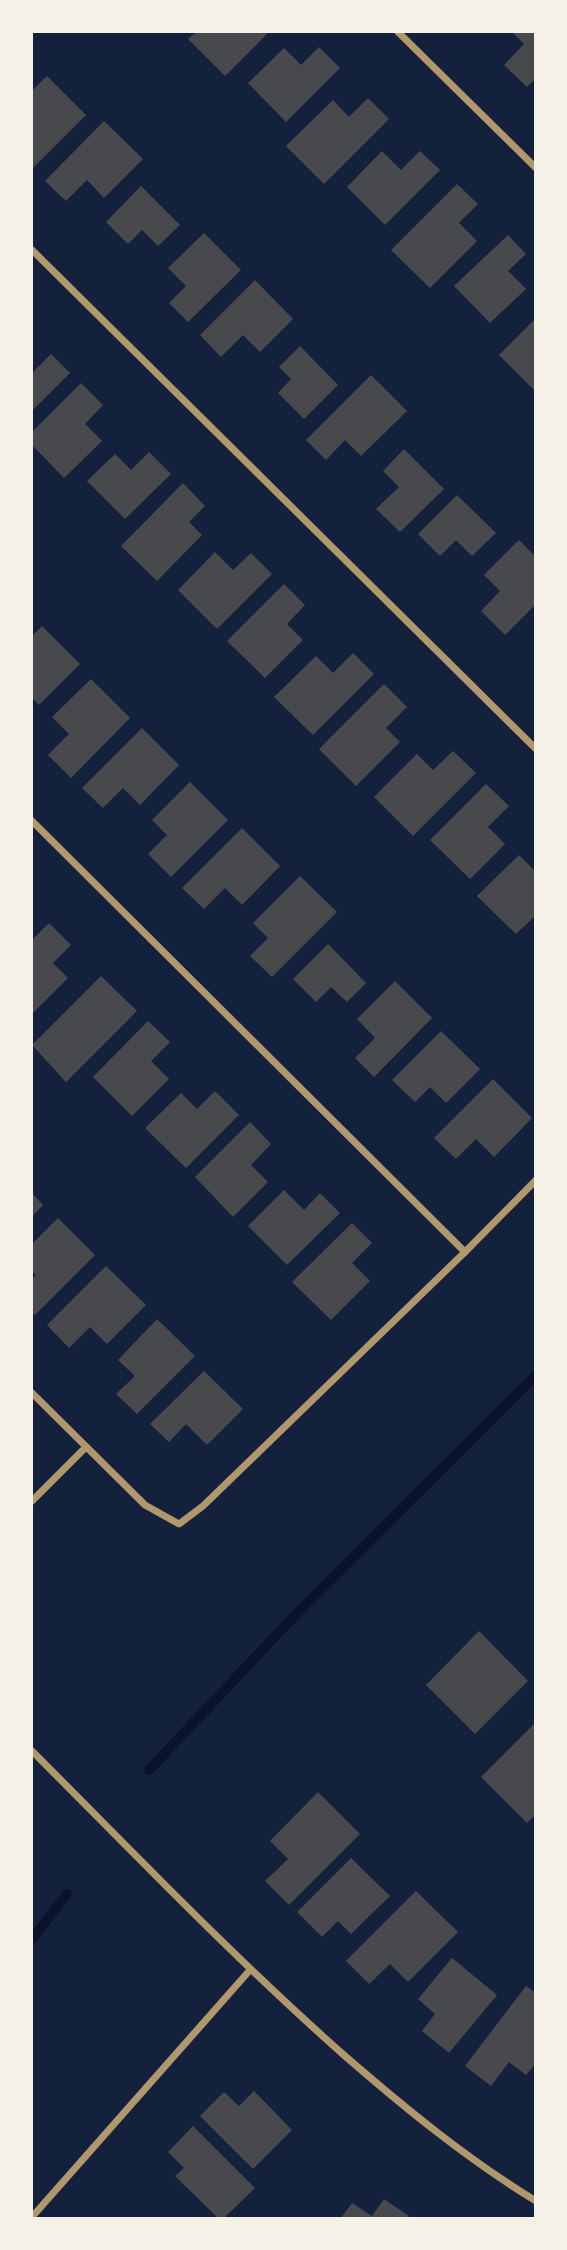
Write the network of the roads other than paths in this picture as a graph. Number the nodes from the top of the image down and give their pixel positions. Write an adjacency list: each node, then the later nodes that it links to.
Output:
1 (398, 32): 2 (street)
2 (536, 168)
3 (32, 250): 4 (street)
4 (536, 749)
5 (32, 821): 7 (street)
6 (536, 1180): 7 (street)
7 (466, 1252): 9 (street)
8 (32, 1393): 9 (street)
9 (86, 1447): 10 (street)
10 (32, 1501)
11 (32, 1751): 12 (street)
12 (250, 1970): 13 (street); 14 (street)
13 (536, 2201)
14 (32, 2217)

